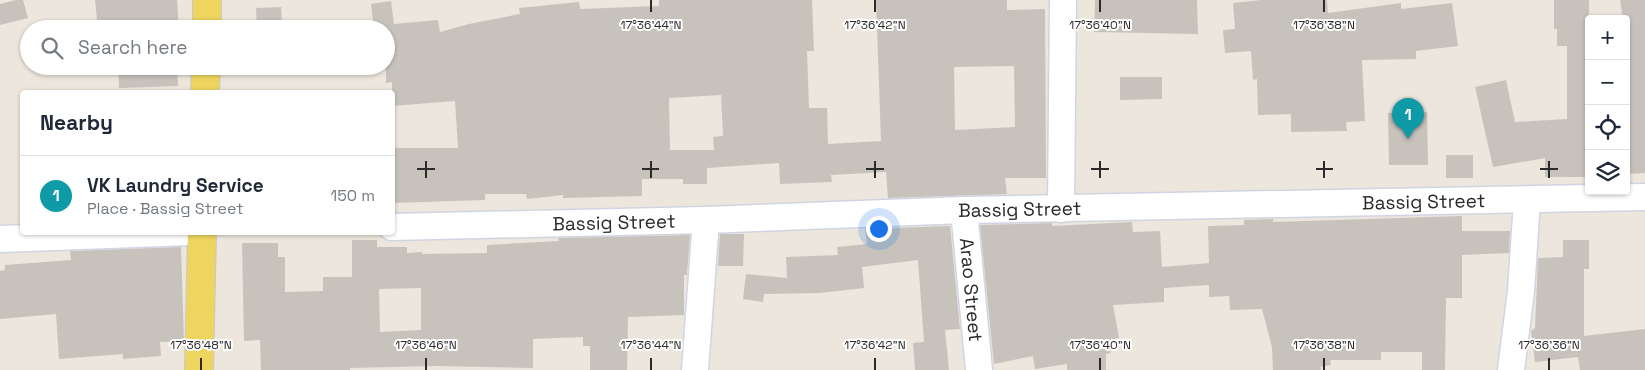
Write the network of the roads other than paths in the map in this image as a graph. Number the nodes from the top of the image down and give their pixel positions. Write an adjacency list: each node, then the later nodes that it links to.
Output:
1 (207, 0): 3 (main road)
2 (1063, 0): 8 (street)
3 (207, 20)
4 (206, 75): 5 (main road)
5 (205, 90)
6 (1645, 197): 7 (street, Bassig Street)
7 (1527, 201): 8 (street, Bassig Street); 18 (street)
8 (1061, 209): 9 (street, Bassig Street)
9 (964, 210): 10 (street, Bassig Street); 17 (street, Arao Street)
10 (706, 220): 11 (street, Bassig Street); 16 (street)
11 (395, 226)
12 (109, 235): 14 (street)
13 (202, 235): 15 (main road)
14 (0, 239)
15 (199, 370)
16 (695, 370)
17 (979, 370)
18 (1511, 370)

